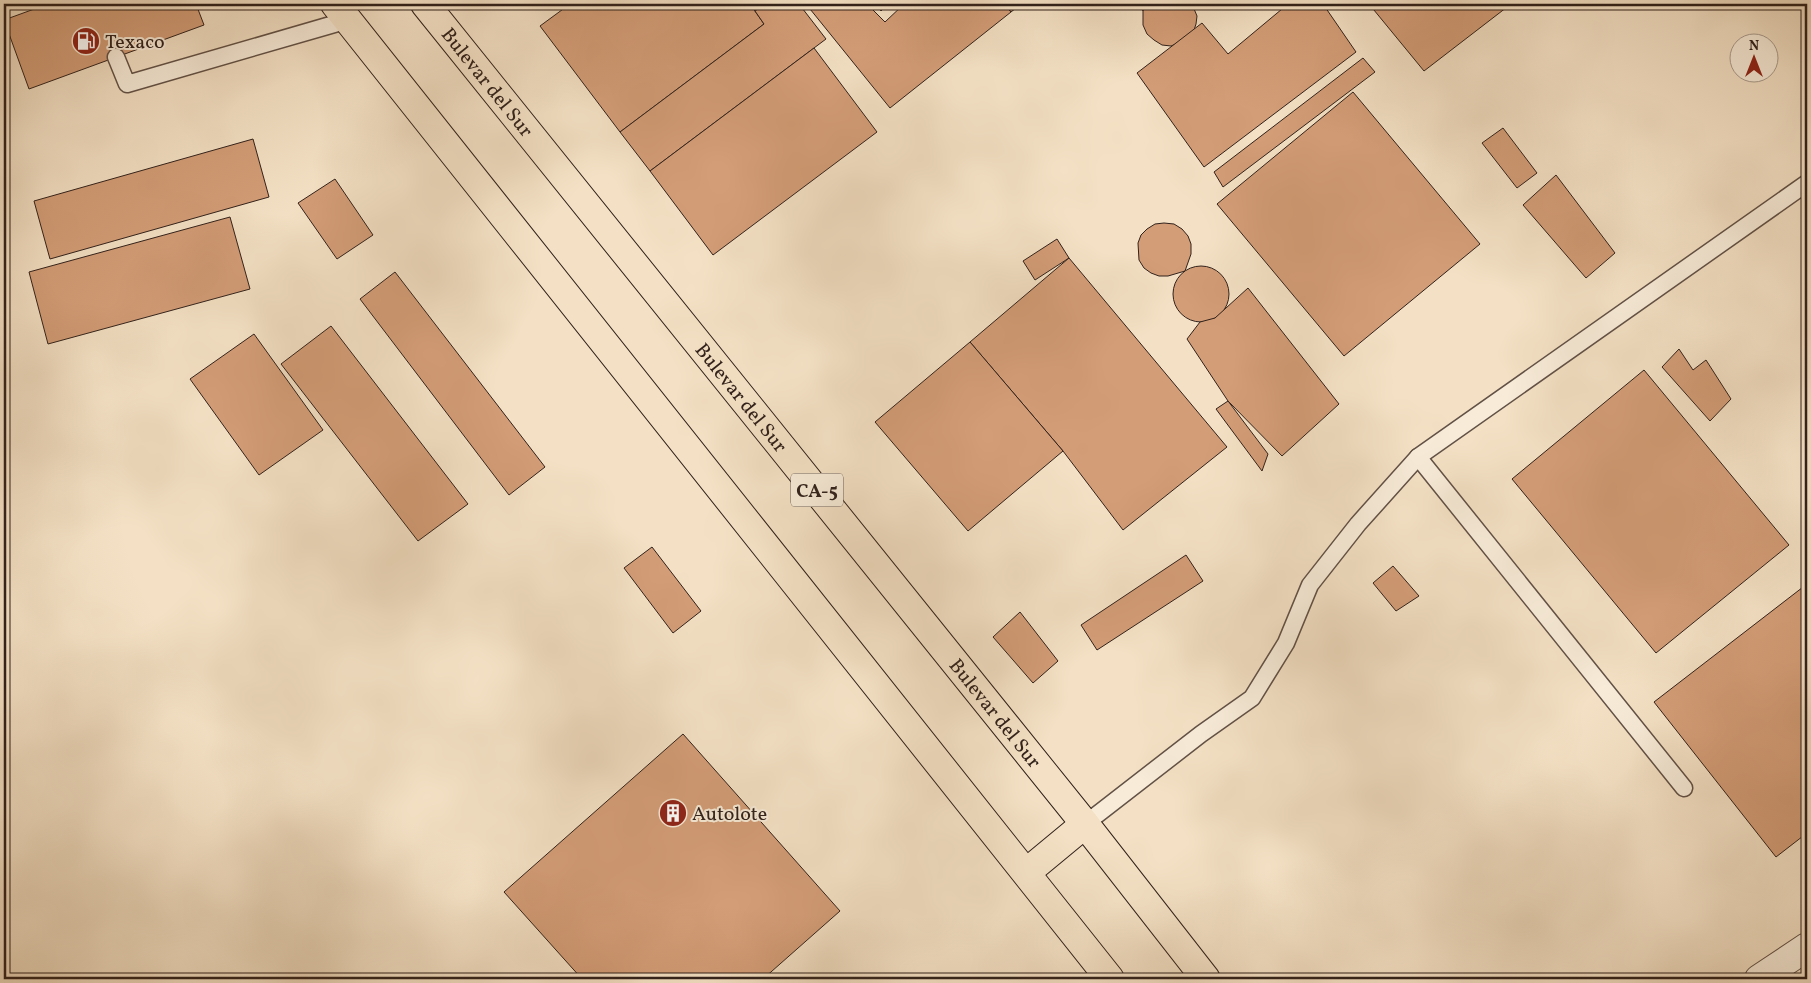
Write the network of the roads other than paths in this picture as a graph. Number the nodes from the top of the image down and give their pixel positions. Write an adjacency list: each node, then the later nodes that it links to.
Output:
1 (425, 4): 7 (highway, Bulevar del Sur / CA-5)
2 (341, 12): 3 (lane); 8 (highway)
3 (116, 58)
4 (1807, 183): 5 (lane)
5 (1418, 456): 6 (lane); 7 (lane)
6 (1684, 788)
7 (1086, 824): 8 (highway); 11 (highway, Bulevar del Sur / CA-5)
8 (1027, 872): 10 (highway)
9 (1807, 947): 12 (street)
10 (1110, 979)
11 (1206, 979)
12 (1759, 979)

